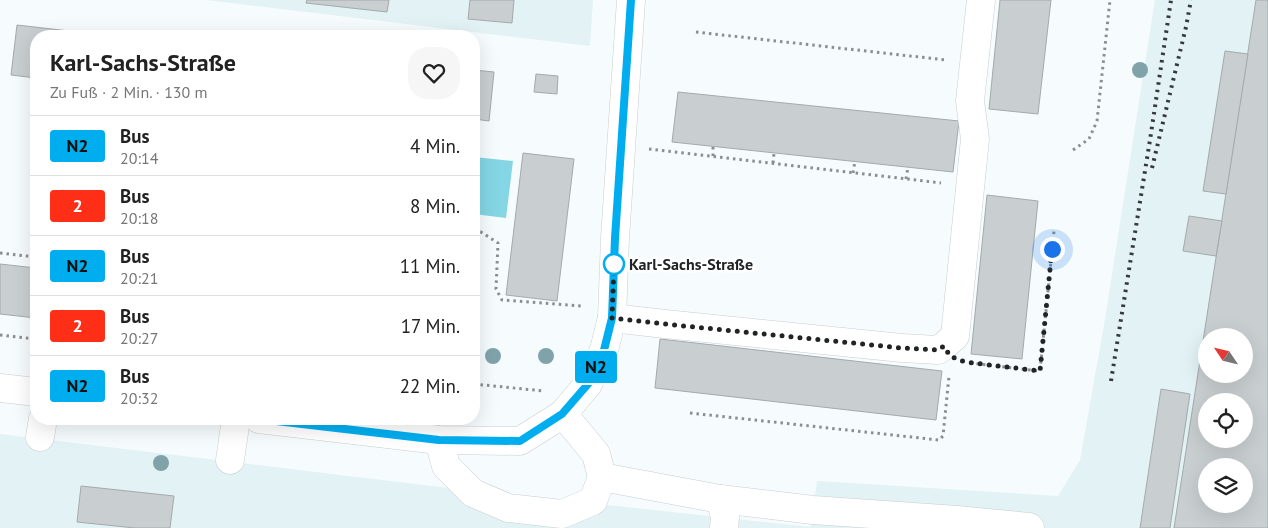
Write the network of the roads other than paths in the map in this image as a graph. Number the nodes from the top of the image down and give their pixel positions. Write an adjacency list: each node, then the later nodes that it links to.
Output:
1 (631, 0): 3 (street)
2 (980, 0): 3 (street)
3 (612, 318): 6 (street)
4 (0, 388): 5 (street)
5 (30, 391)
6 (562, 414): 9 (street); 11 (street)
7 (235, 425): 10 (street)
8 (310, 425): 9 (street)
9 (439, 440): 13 (street)
10 (230, 460)
11 (602, 477): 12 (street); 13 (street)
12 (720, 499): 14 (street); 15 (street)
13 (564, 521)
14 (724, 528)
15 (1030, 528)

